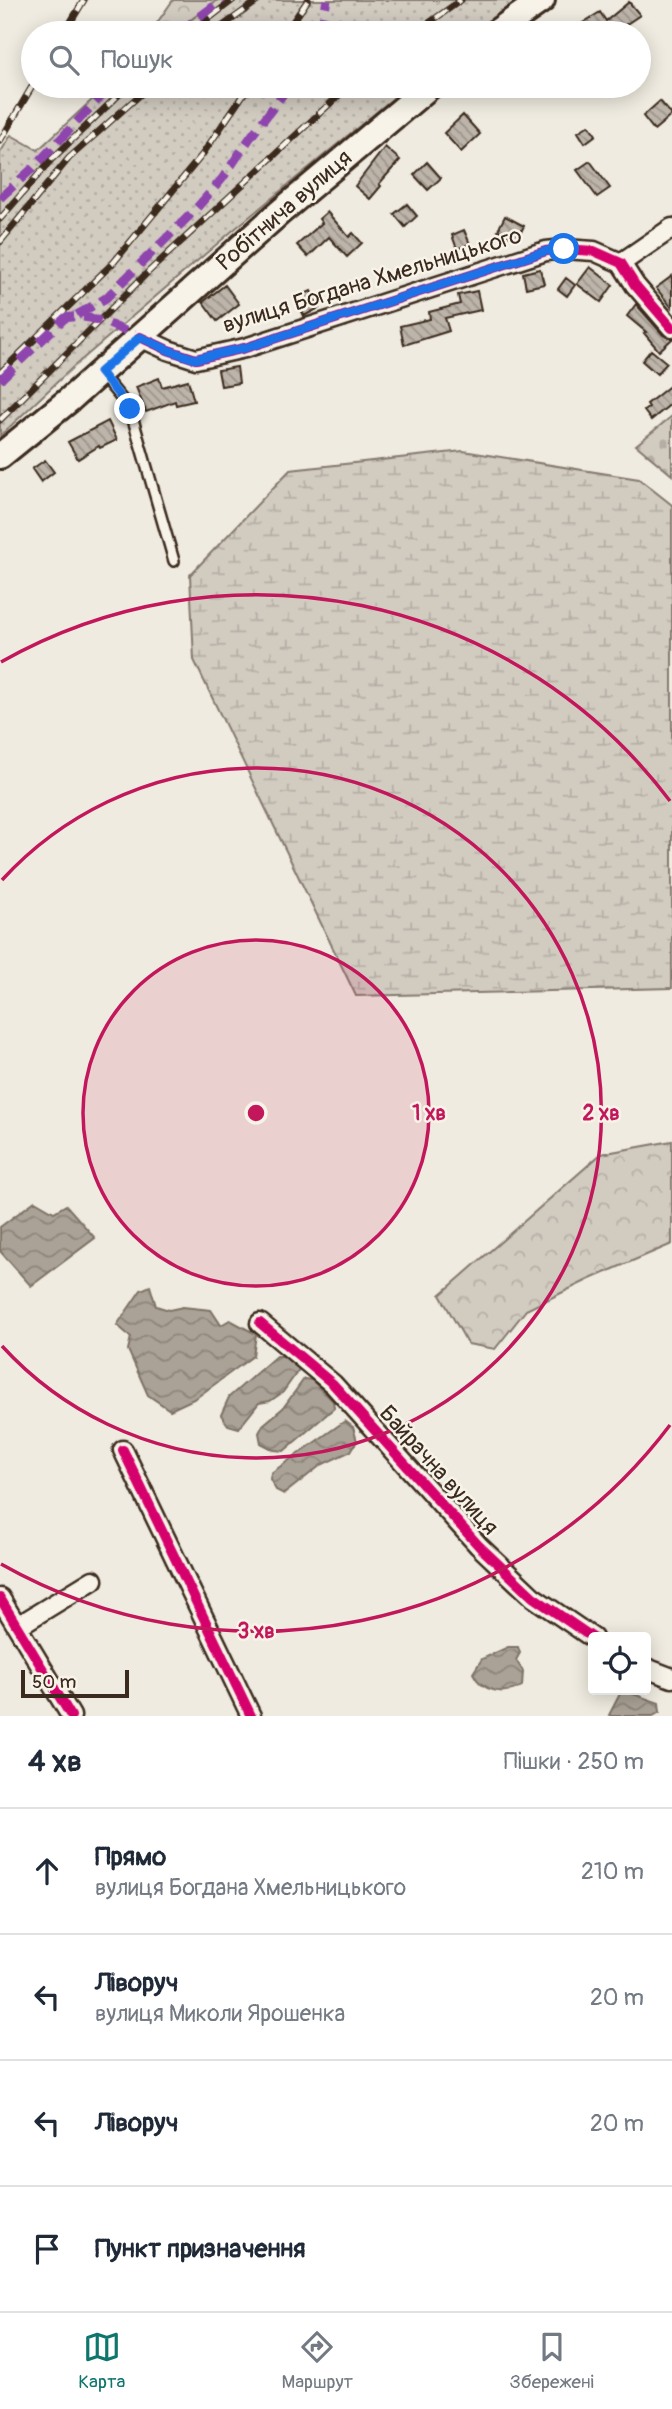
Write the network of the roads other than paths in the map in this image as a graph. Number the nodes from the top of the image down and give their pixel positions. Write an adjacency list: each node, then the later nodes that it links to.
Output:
1 (542, 0): 2 (street)
2 (512, 21)
3 (416, 98): 7 (street, Робітнича вулиця)
4 (672, 228): 5 (street)
5 (621, 263): 6 (street); 7 (street, вулиця Богдана Хмельницького)
6 (672, 328)
7 (140, 337): 8 (street, Робітнича вулиця)
8 (100, 372): 9 (street, Робітнича вулиця); 10 (lane)
9 (0, 456)
10 (174, 561)
11 (260, 1323): 16 (street, Байрачна вулиця)
12 (123, 1450): 20 (street)
13 (93, 1580): 15 (street)
14 (2, 1605): 15 (street)
15 (18, 1626): 19 (street)
16 (588, 1635)
17 (651, 1670): 18 (street)
18 (672, 1678)
19 (71, 1716)
20 (251, 1716)

